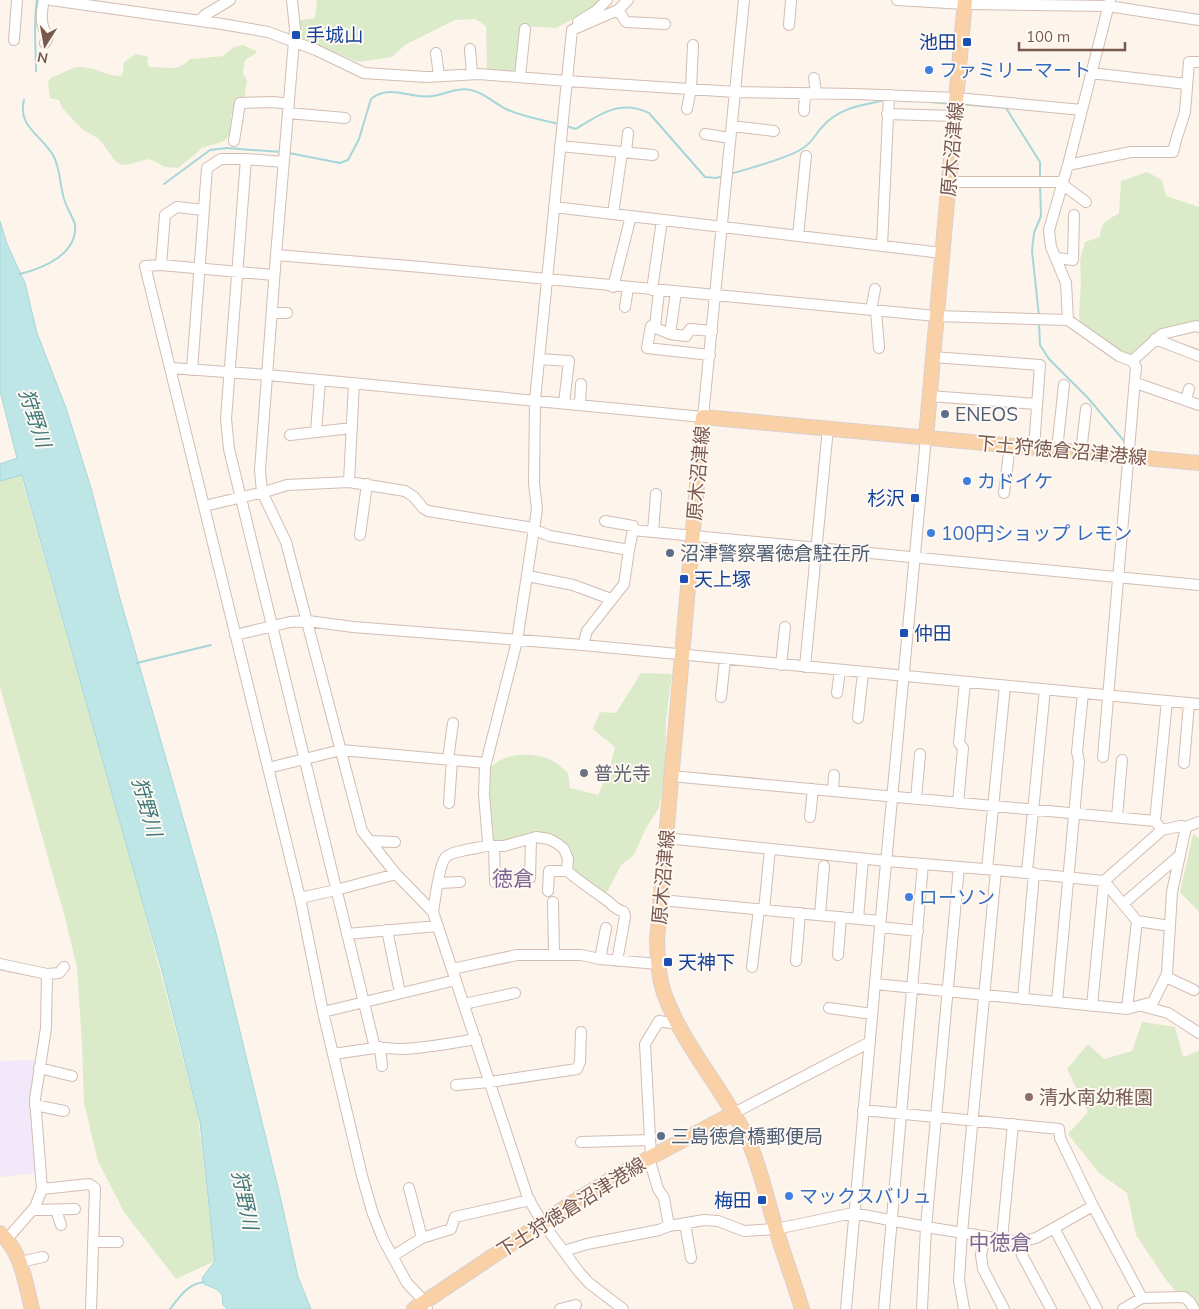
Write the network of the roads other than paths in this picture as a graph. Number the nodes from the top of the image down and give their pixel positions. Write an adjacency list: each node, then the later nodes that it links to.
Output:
1 (17, 0): 20 (street)
2 (44, 0): 22 (street)
3 (51, 0): 15 (street)
4 (230, 0): 15 (street)
5 (292, 0): 21 (street)
6 (607, 0): 19 (street)
7 (628, 0): 13 (street)
8 (744, 0): 35 (street)
9 (791, 0): 17 (street)
10 (897, 0): 11 (street)
11 (965, 2): 12 (street); 39 (main road, 原木沼津線)
12 (1109, 3): 14 (street); 27 (street)
13 (618, 10): 16 (street); 19 (street)
14 (1199, 20)
15 (199, 21): 21 (street)
16 (665, 24)
17 (790, 25)
18 (525, 28): 30 (street)
19 (572, 30): 32 (street)
20 (14, 40)
21 (294, 42): 29 (street); 40 (street)
22 (45, 43)
23 (693, 44): 34 (street)
24 (470, 49): 28 (street)
25 (436, 52): 29 (street)
26 (1199, 62): 33 (street)
27 (1092, 73): 33 (street); 42 (street)
28 (472, 74): 29 (street); 30 (street)
29 (440, 76)
30 (520, 78): 32 (street)
31 (814, 78): 37 (street)
32 (568, 81): 34 (street); 51 (street)
33 (1186, 84): 57 (street)
34 (690, 89): 35 (street); 41 (street)
35 (735, 92): 36 (street); 45 (street)
36 (805, 93): 37 (street); 43 (street)
37 (816, 93): 38 (street)
38 (888, 104): 39 (street); 39 (street); 69 (street)
39 (956, 106): 42 (street); 58 (main road, 原木沼津線)
40 (288, 108): 44 (street); 50 (street); 53 (street)
41 (687, 108)
42 (1082, 110): 57 (street)
43 (804, 112)
44 (345, 118)
45 (732, 126): 46 (street); 49 (street)
46 (774, 131)
47 (628, 133): 52 (street)
48 (705, 134): 49 (street)
49 (730, 138): 67 (street)
50 (234, 141)
51 (560, 146): 52 (street); 61 (street)
52 (624, 152): 54 (street); 63 (street)
53 (284, 155): 56 (street); 71 (street)
54 (653, 155)
55 (806, 156): 68 (street)
56 (246, 158): 62 (street); 75 (street)
57 (1068, 165): 59 (street)
58 (949, 182): 59 (street); 70 (main road, 原木沼津線)
59 (1063, 183): 60 (street); 72 (street)
60 (1086, 202)
61 (554, 207): 63 (street); 77 (street)
62 (203, 210): 73 (street); 74 (street)
63 (614, 214): 65 (street)
64 (1074, 215): 72 (street)
65 (631, 216): 66 (street); 78 (street)
66 (662, 220): 67 (street); 81 (street)
67 (722, 227): 68 (street); 83 (street)
68 (798, 236): 69 (street)
69 (882, 246): 70 (street)
70 (942, 253): 88 (main road, 原木沼津線)
71 (276, 255): 76 (street); 77 (street)
72 (1057, 258): 89 (street)
73 (161, 265): 74 (street); 101 (street)
74 (199, 268): 75 (street); 102 (street)
75 (237, 272): 76 (street); 103 (street)
76 (274, 275): 86 (street)
77 (548, 281): 78 (street); 99 (street)
78 (613, 287): 79 (street)
79 (628, 288): 81 (street); 84 (street)
80 (875, 289): 85 (street)
81 (655, 290): 82 (street); 91 (street)
82 (676, 292): 83 (street); 93 (street)
83 (716, 296): 85 (street); 92 (street)
84 (625, 307)
85 (874, 311): 88 (street); 95 (street)
86 (272, 313): 87 (street); 104 (street)
87 (287, 313)
88 (936, 316): 89 (street); 98 (main road, 原木沼津線)
89 (1068, 320): 100 (street)
90 (1199, 327): 94 (street)
91 (654, 328): 93 (street); 96 (street)
92 (712, 331): 93 (street); 96 (street)
93 (670, 334)
94 (1155, 339): 97 (street); 100 (street)
95 (879, 348)
96 (710, 355): 119 (street)
97 (1199, 356)
98 (932, 357): 111 (main road, 原木沼津線); 116 (street)
99 (540, 359): 112 (street); 114 (street)
100 (1132, 361): 106 (street)
101 (171, 368): 102 (street); 137 (street)
102 (192, 370): 103 (street)
103 (229, 373): 104 (street); 136 (street)
104 (268, 375): 105 (street); 133 (street)
105 (320, 380): 107 (street); 122 (street)
106 (1136, 383): 113 (street); 129 (street)
107 (354, 384): 112 (street); 120 (street)
108 (581, 384): 115 (street)
109 (1064, 385): 127 (street)
110 (1189, 389): 113 (street)
111 (929, 396): 116 (street); 124 (main road, 原木沼津線)
112 (535, 400): 114 (street); 139 (street)
113 (1186, 400): 117 (street)
114 (564, 403): 115 (street)
115 (580, 404): 119 (street)
116 (1037, 404): 126 (street)
117 (1199, 404)
118 (1086, 410): 128 (street)
119 (703, 417): 121 (main road, 原木沼津線); 143 (main road, 原木沼津線)
120 (352, 428): 122 (street); 131 (street)
121 (828, 428): 124 (main road, 原木沼津線); 144 (street)
122 (316, 432): 123 (street)
123 (290, 434)
124 (926, 437): 125 (main road, 下土狩徳倉沼津港線); 146 (street)
125 (1010, 445): 126 (main road, 下土狩徳倉沼津港線); 134 (street)
126 (1034, 447): 127 (main road, 下土狩徳倉沼津港線)
127 (1057, 449): 128 (main road, 下土狩徳倉沼津港線)
128 (1081, 452): 129 (main road, 下土狩徳倉沼津港線)
129 (1128, 456): 130 (main road, 下土狩徳倉沼津港線); 148 (street)
130 (1199, 463)
131 (349, 482): 132 (street); 133 (street)
132 (366, 484): 139 (street); 142 (street)
133 (262, 492): 136 (street); 151 (street)
134 (1004, 493)
135 (656, 494): 141 (street)
136 (241, 496): 137 (street); 152 (street)
137 (204, 506): 154 (street)
138 (605, 521): 140 (street)
139 (533, 530): 145 (street); 147 (street)
140 (633, 532): 141 (street); 145 (street)
141 (653, 532): 143 (street)
142 (360, 535)
143 (693, 536): 144 (street); 157 (main road, 原木沼津線)
144 (816, 548): 146 (street); 160 (street)
145 (629, 550): 150 (street)
146 (915, 558): 148 (street); 163 (street)
147 (528, 576): 150 (street); 155 (street)
148 (1118, 577): 149 (street); 170 (street)
149 (1199, 585)
150 (611, 599): 156 (street)
151 (308, 621): 152 (street); 155 (street); 175 (street)
152 (273, 626): 154 (street); 178 (street)
153 (785, 627): 159 (street)
154 (235, 635): 183 (street)
155 (517, 641): 156 (street); 181 (street)
156 (583, 646): 157 (street)
157 (682, 655): 158 (street); 185 (main road, 原木沼津線)
158 (726, 660): 159 (street); 169 (street)
159 (781, 665): 160 (street)
160 (805, 667): 161 (street)
161 (840, 670): 162 (street); 167 (street)
162 (863, 672): 163 (street); 173 (street)
163 (904, 676): 164 (street); 188 (street)
164 (965, 682): 165 (street); 191 (street)
165 (1005, 686): 166 (street); 192 (street)
166 (1044, 689): 168 (street); 193 (street)
167 (838, 693)
168 (1083, 693): 170 (street); 194 (street)
169 (721, 696)
170 (1107, 696): 171 (street); 177 (street)
171 (1167, 701): 172 (street); 197 (street)
172 (1194, 704): 182 (street)
173 (858, 718)
174 (453, 723): 179 (street)
175 (341, 750): 178 (street); 179 (street); 203 (street)
176 (920, 754): 189 (street)
177 (1103, 757)
178 (305, 759): 183 (street); 223 (street)
179 (450, 759): 181 (street); 190 (street)
180 (1122, 760): 196 (street)
181 (486, 763): 205 (street)
182 (1184, 763)
183 (268, 768): 225 (street)
184 (834, 775): 187 (street)
185 (672, 776): 186 (street); 201 (main road, 原木沼津線)
186 (813, 790): 187 (street); 195 (street)
187 (833, 791): 188 (street)
188 (892, 797): 189 (street); 209 (street)
189 (916, 799): 191 (street)
190 (448, 803)
191 (958, 803): 192 (street)
192 (994, 806): 193 (street); 213 (street)
193 (1033, 809): 194 (street); 215 (street)
194 (1075, 814): 196 (street); 217 (street)
195 (810, 817)
196 (1117, 817): 197 (street)
197 (1156, 821): 200 (street)
198 (1199, 822): 199 (street)
199 (1186, 827): 200 (street); 207 (street)
200 (1162, 830): 219 (street)
201 (666, 838): 206 (street); 226 (main road, 原木沼津線)
202 (531, 839): 205 (street); 214 (street); 218 (street)
203 (370, 841): 204 (street); 216 (street)
204 (395, 842)
205 (491, 846): 221 (street); 222 (street)
206 (770, 849): 208 (street); 229 (street)
207 (1180, 855): 228 (street); 238 (street)
208 (863, 859): 209 (street); 234 (street)
209 (887, 861): 210 (street); 236 (street)
210 (924, 864): 212 (street); 241 (street)
211 (824, 866): 232 (street)
212 (959, 867): 213 (street); 259 (street)
213 (991, 869): 215 (street); 262 (street)
214 (566, 871): 224 (street); 246 (street)
215 (1030, 873): 217 (street); 263 (street)
216 (396, 874): 223 (street); 230 (street)
217 (1068, 876): 219 (street); 264 (street)
218 (530, 878)
219 (1104, 881): 228 (street); 268 (street)
220 (460, 882): 222 (street)
221 (495, 882)
222 (438, 883): 230 (street)
223 (336, 890): 225 (street); 242 (street)
224 (548, 890)
225 (300, 898): 271 (street)
226 (660, 900): 229 (street); 249 (main road, 原木沼津線)
227 (553, 902): 243 (street)
228 (1123, 904): 235 (street)
229 (761, 910): 231 (street); 251 (street)
230 (433, 912): 237 (street)
231 (800, 914): 232 (street); 247 (street)
232 (820, 916): 233 (street)
233 (841, 918): 234 (street); 244 (street)
234 (858, 919): 236 (street)
235 (1137, 921): 238 (street); 270 (street)
236 (880, 924): 241 (street); 256 (street)
237 (438, 926): 240 (street); 252 (street)
238 (1170, 926): 254 (street)
239 (606, 928): 245 (street)
240 (387, 930): 242 (street); 260 (street)
241 (918, 931): 257 (street)
242 (347, 934): 265 (street)
243 (554, 954): 245 (street); 252 (street)
244 (838, 955)
245 (600, 959): 246 (street)
246 (617, 961): 249 (street)
247 (796, 961)
248 (0, 964): 253 (street)
249 (658, 964): 273 (main road, 原木沼津線)
250 (64, 967): 253 (street)
251 (752, 967)
252 (452, 969): 255 (street)
253 (47, 974): 281 (street)
254 (1166, 977): 258 (street); 267 (street)
255 (456, 980): 260 (street); 266 (street)
256 (875, 984): 257 (street); 272 (street)
257 (913, 988): 259 (street); 289 (street)
258 (1194, 990)
259 (948, 992): 262 (street); 290 (street)
260 (400, 993): 265 (street)
261 (515, 993): 266 (street)
262 (985, 996): 263 (street); 291 (street)
263 (1023, 999): 264 (street)
264 (1057, 1002): 268 (street)
265 (365, 1003): 271 (street); 278 (street)
266 (464, 1004): 276 (street)
267 (1140, 1005): 270 (street); 275 (street)
268 (1092, 1006): 270 (street)
269 (828, 1008): 272 (street)
270 (1127, 1009)
271 (323, 1012): 279 (street)
272 (872, 1014): 277 (street)
273 (677, 1024): 288 (main road, 原木沼津線); 293 (street)
274 (581, 1032): 283 (street)
275 (1199, 1033)
276 (476, 1039): 278 (street); 283 (street)
277 (870, 1042): 286 (street); 288 (street)
278 (378, 1047): 279 (street); 280 (street)
279 (333, 1054): 321 (street)
280 (382, 1066)
281 (39, 1068): 282 (street); 285 (street)
282 (72, 1076)
283 (490, 1082): 284 (street); 298 (street)
284 (456, 1085)
285 (36, 1105): 287 (street); 297 (street)
286 (863, 1110): 289 (street); 303 (street)
287 (64, 1111)
288 (734, 1113): 295 (main road, 下土狩徳倉沼津港線); 311 (main road, 原木沼津線)
289 (901, 1114): 290 (street); 304 (street)
290 (936, 1117): 291 (street); 309 (street)
291 (973, 1120): 292 (street); 312 (street)
292 (1012, 1124): 299 (street); 316 (street)
293 (650, 1140): 294 (street); 295 (street)
294 (581, 1142)
295 (650, 1158): 305 (main road, 下土狩徳倉沼津港線); 308 (street)
296 (409, 1188): 315 (street)
297 (42, 1189): 301 (street); 317 (street)
298 (530, 1200): 305 (street); 315 (street)
299 (1093, 1206): 310 (street); 325 (street)
300 (75, 1209): 302 (street)
301 (33, 1210): 302 (street); 313 (street)
302 (56, 1210): 307 (street)
303 (854, 1213): 304 (street); 311 (street); 334 (street)
304 (891, 1220): 309 (street); 335 (street)
305 (542, 1222): 320 (street); 327 (main road, 下土狩徳倉沼津港線)
306 (685, 1223): 308 (street); 311 (street); 323 (street)
307 (61, 1225)
308 (669, 1226): 320 (street)
309 (926, 1227): 312 (street); 336 (street)
310 (1054, 1228): 319 (street); 339 (street)
311 (776, 1229): 333 (main road, 原木沼津線)
312 (962, 1233): 314 (street); 328 (street)
313 (4, 1236): 324 (main road)
314 (985, 1236): 316 (street); 337 (street)
315 (422, 1238): 321 (street)
316 (1002, 1239): 319 (street)
317 (93, 1242): 318 (street); 330 (street)
318 (118, 1242)
319 (1020, 1242): 338 (street)
320 (564, 1251): 332 (street)
321 (393, 1256): 327 (street)
322 (43, 1257): 324 (street)
323 (691, 1258)
324 (20, 1262): 329 (main road)
325 (1142, 1298): 340 (street); 341 (street)
326 (576, 1305): 331 (street)
327 (422, 1307)
328 (961, 1308)
329 (32, 1309)
330 (91, 1309)
331 (560, 1309)
332 (624, 1309)
333 (802, 1309)
334 (846, 1309)
335 (884, 1309)
336 (922, 1309)
337 (1004, 1309)
338 (1051, 1309)
339 (1097, 1309)
340 (1123, 1309)
341 (1194, 1309)

